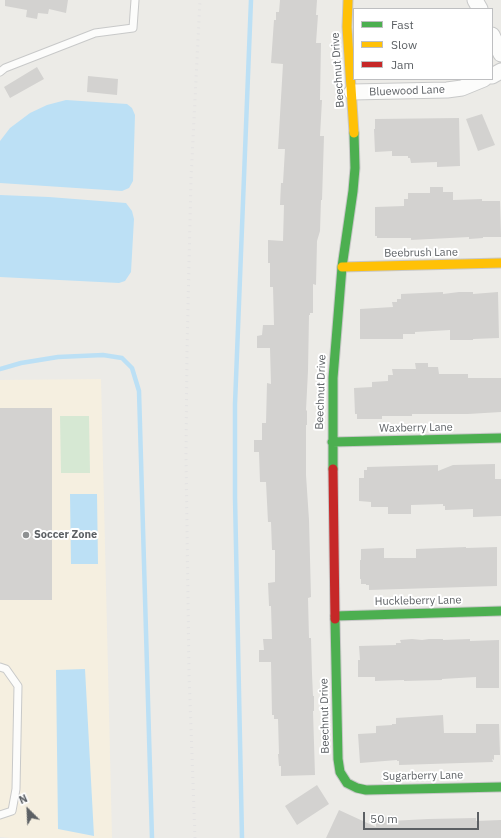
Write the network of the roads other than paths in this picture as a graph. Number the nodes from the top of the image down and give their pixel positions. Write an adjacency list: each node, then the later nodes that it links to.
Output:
1 (135, 0): 5 (lane)
2 (348, 0): 7 (street, Beechnut Drive)
3 (493, 37): 4 (street)
4 (501, 54)
5 (0, 72)
6 (482, 80): 7 (street, Bluewood Lane)
7 (352, 92): 9 (street, Beechnut Drive)
8 (501, 263): 9 (street, Beebrush Lane)
9 (342, 267): 11 (street, Beechnut Drive)
10 (501, 438): 11 (street, Waxberry Lane)
11 (332, 442): 13 (street, Beechnut Drive)
12 (501, 611): 13 (street, Huckleberry Lane)
13 (335, 616): 15 (street, Beechnut Drive)
14 (0, 667): 17 (lane)
15 (347, 783): 16 (street, Sugarberry Lane)
16 (501, 786)
17 (0, 815)

